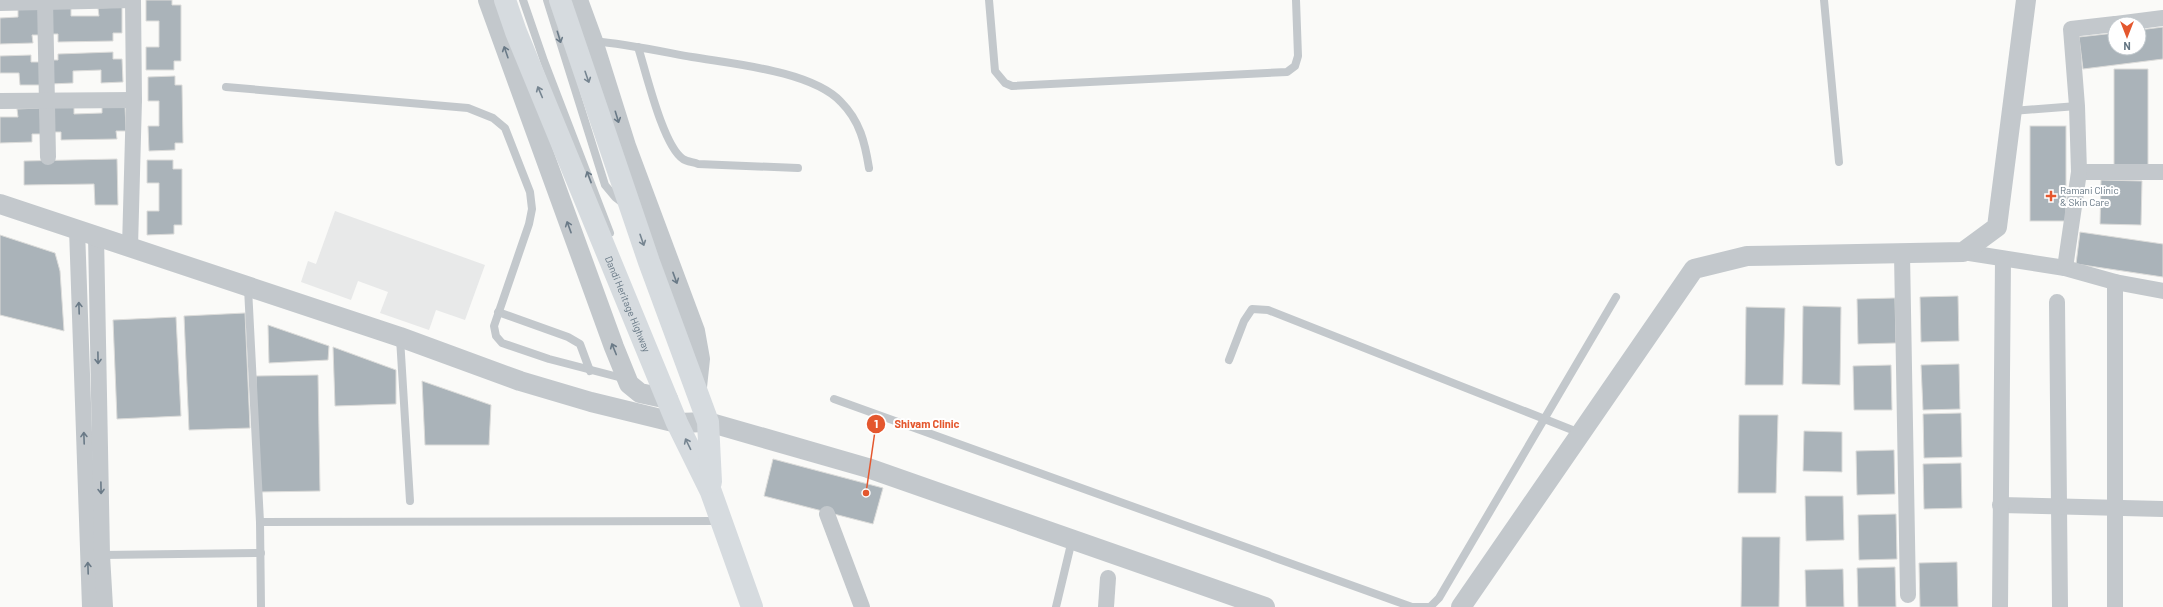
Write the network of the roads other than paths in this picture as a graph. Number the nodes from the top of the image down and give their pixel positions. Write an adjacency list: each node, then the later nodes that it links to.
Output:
1 (45, 0): 2 (street); 13 (street); 22 (street)
2 (133, 0): 20 (street)
3 (488, 0): 52 (street, one-way to 3)
4 (505, 0): 49 (highway, Dandi Heritage Highway, one-way to 4)
5 (523, 0): 35 (lane, one-way to 5)
6 (547, 0): 32 (lane, one-way to 32)
7 (560, 0): 17 (highway)
8 (578, 0): 17 (street)
9 (990, 0): 10 (lane)
10 (1296, 0)
11 (1824, 0): 26 (lane)
12 (2026, 0): 24 (street)
13 (0, 3)
14 (2163, 18): 15 (street)
15 (2147, 20)
16 (2107, 25): 23 (street)
17 (583, 40): 18 (lane); 32 (highway, one-way to 32); 53 (street, one-way to 53)
18 (638, 47): 27 (lane); 28 (lane)
19 (226, 87): 46 (lane)
20 (134, 100): 22 (street); 36 (street)
21 (0, 102): 22 (street)
22 (46, 102): 25 (street)
23 (2077, 106): 24 (lane); 29 (street)
24 (2012, 111): 37 (street)
25 (48, 157)
26 (1839, 162)
27 (798, 168)
28 (869, 168)
29 (2079, 172): 30 (street); 40 (street)
30 (2163, 172)
31 (0, 204): 33 (street)
32 (631, 208): 53 (highway, one-way to 53)
33 (77, 229): 34 (street); 74 (street, one-way to 33)
34 (96, 236): 36 (street); 71 (street, one-way to 71)
35 (613, 239)
36 (130, 247): 42 (street)
37 (1963, 252): 38 (street); 39 (street)
38 (1902, 254): 59 (street); 73 (street)
39 (2003, 259): 40 (street); 62 (street)
40 (2065, 268): 41 (street)
41 (2115, 282): 43 (street); 64 (street)
42 (248, 286): 48 (street); 68 (lane)
43 (2163, 291)
44 (1616, 297): 56 (lane)
45 (2057, 302): 63 (street)
46 (498, 312): 51 (lane); 51 (lane)
47 (645, 322): 49 (lane)
48 (400, 337): 58 (street); 61 (lane)
49 (645, 345): 54 (highway, Dandi Heritage Highway)
50 (1229, 360): 56 (lane)
51 (590, 371): 52 (lane)
52 (627, 379): 54 (street)
53 (697, 387): 57 (highway)
54 (668, 399): 58 (highway, Dandi Heritage Highway)
55 (834, 399): 56 (lane)
56 (1545, 419): 59 (lane)
57 (708, 422): 58 (street); 60 (highway); 69 (street)
58 (677, 423): 60 (highway, Dandi Heritage Highway, one-way to 58)
59 (1580, 433): 82 (street)
60 (711, 492): 67 (highway, Dandi Heritage Highway)
61 (410, 501)
62 (2000, 504): 63 (street); 83 (street)
63 (2059, 506): 64 (street); 84 (street)
64 (2114, 507): 65 (street); 85 (street)
65 (2163, 508)
66 (826, 514): 78 (street)
67 (722, 520): 68 (lane); 77 (highway, Dandi Heritage Highway)
68 (260, 522): 70 (lane)
69 (1072, 540): 79 (lane); 81 (street)
70 (261, 553): 71 (lane); 76 (lane)
71 (102, 555): 75 (street)
72 (1108, 578): 80 (street)
73 (1908, 595)
74 (90, 607)
75 (105, 607)
76 (262, 607)
77 (752, 607)
78 (862, 607)
79 (1056, 607)
80 (1106, 607)
81 (1265, 607)
82 (1461, 607)
83 (2000, 607)
84 (2060, 607)
85 (2115, 607)

